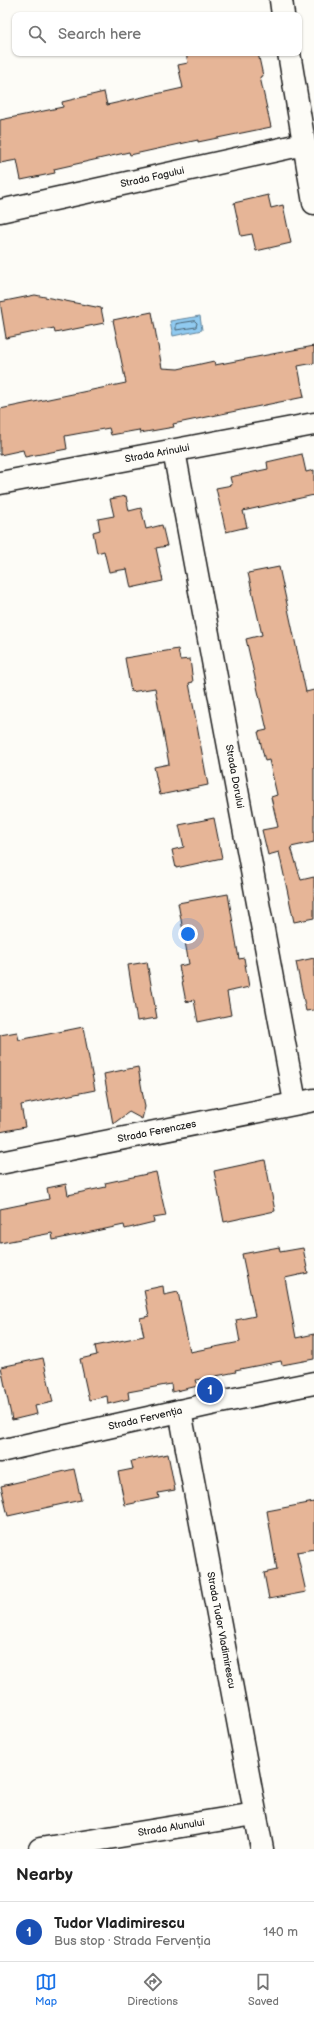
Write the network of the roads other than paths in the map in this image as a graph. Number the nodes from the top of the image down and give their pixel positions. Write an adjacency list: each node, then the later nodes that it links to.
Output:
1 (281, 0): 2 (street)
2 (283, 12)
3 (289, 56): 4 (street)
4 (304, 144): 5 (street); 6 (street, Strada Fagului)
5 (314, 203)
6 (0, 210)
7 (314, 424): 8 (street, Strada Arinului)
8 (174, 451): 9 (street, Strada Arinului); 10 (street, Strada Dorului)
9 (0, 483)
10 (304, 1101): 11 (street, Strada Ferenczes)
11 (0, 1163)
12 (314, 1384): 13 (street, Strada Fervenția)
13 (180, 1412): 14 (street, Strada Fervenția); 15 (street, Strada Tudor Vladimirescu)
14 (0, 1451)
15 (255, 1814): 16 (street, Strada Alunului); 17 (street, Strada Tudor Vladimirescu)
16 (40, 1849)
17 (262, 1849)

